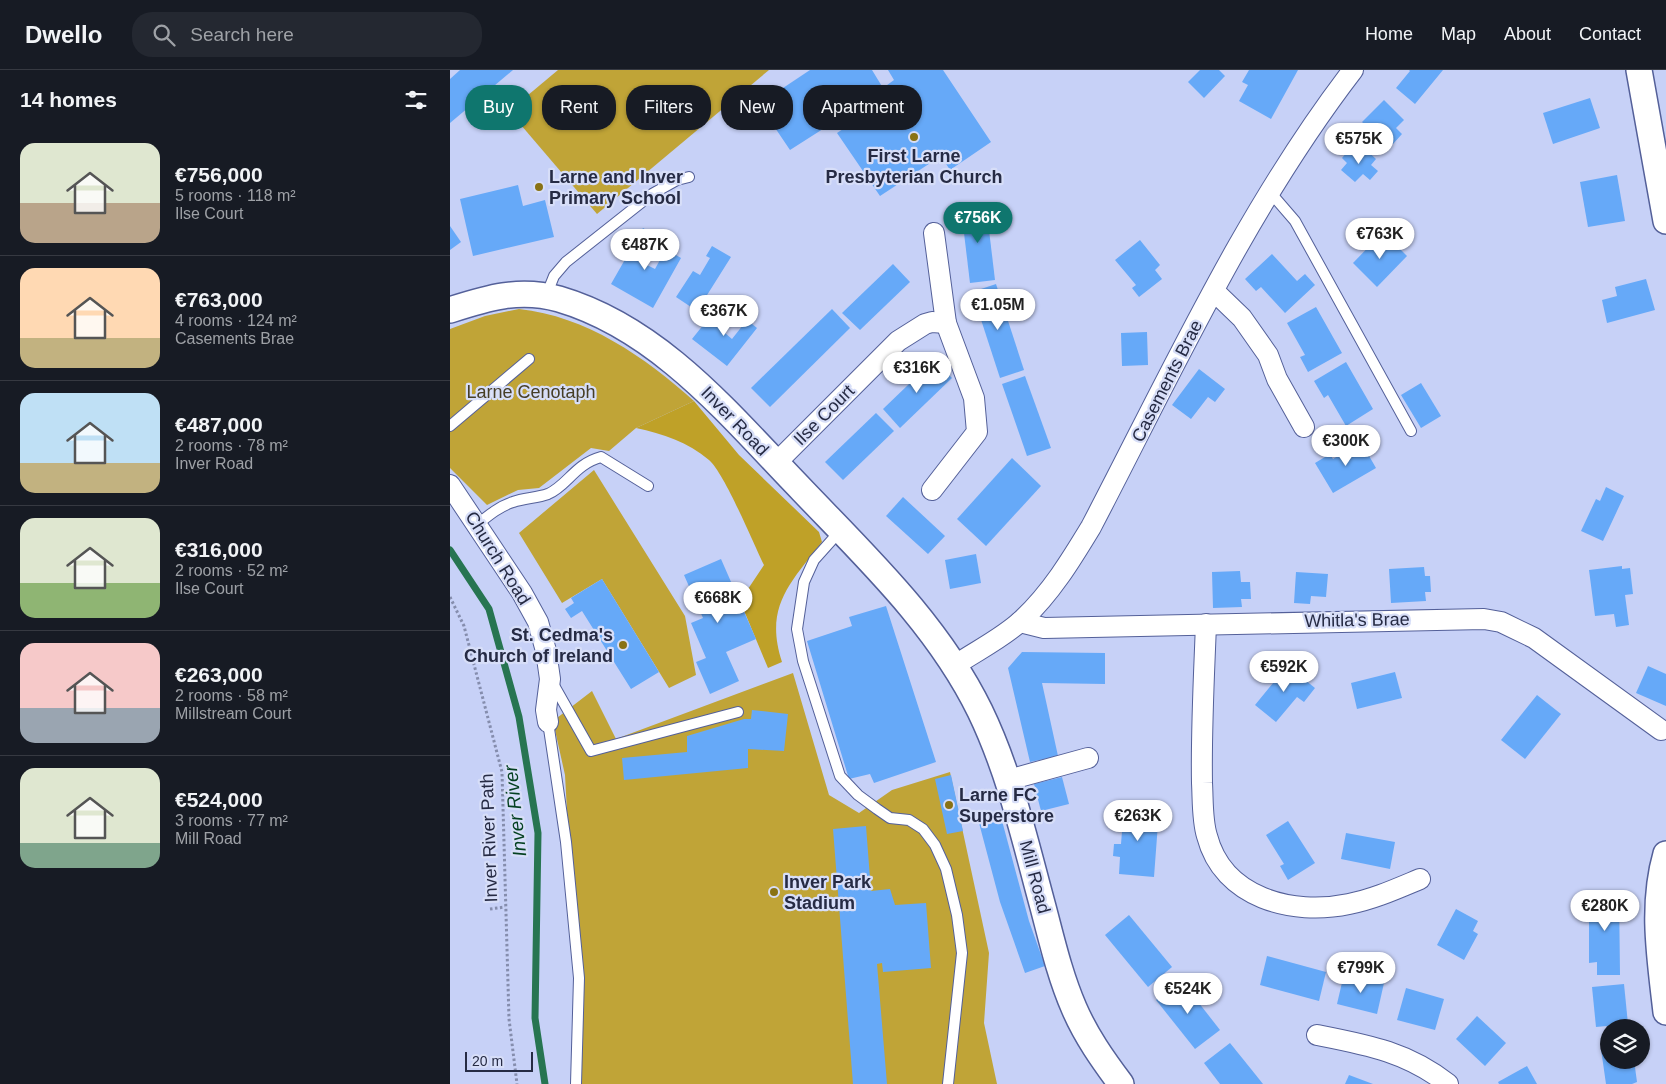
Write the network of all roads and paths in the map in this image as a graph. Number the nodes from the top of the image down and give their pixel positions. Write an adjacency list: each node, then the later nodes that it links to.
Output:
1 (1353, 70): 4 (street, Casements Brae)
2 (1639, 70): 5 (street)
3 (689, 177): 8 (lane)
4 (1270, 192): 7 (street, Casements Brae); 14 (lane)
5 (1666, 221)
6 (934, 233): 10 (street)
7 (1214, 291): 13 (street); 22 (street, Casements Brae)
8 (545, 297): 9 (street, Inver Road); 15 (street, Inver Road)
9 (450, 310)
10 (946, 323): 15 (street, Ilse Court); 18 (street)
11 (529, 359): 12 (lane)
12 (450, 426)
13 (1304, 427)
14 (1411, 430)
15 (776, 463): 20 (street, Inver Road)
16 (450, 485): 19 (street, Church Road)
17 (648, 486): 19 (lane)
18 (932, 490)
19 (478, 524): 25 (street, Church Road)
20 (841, 530): 24 (street, Inver Road); 39 (lane)
21 (450, 597): 33 (path, Inver River Path)
22 (1020, 622): 23 (street, Whitla's Brae); 24 (street, Casements Brae)
23 (1206, 624): 28 (street, Whitla's Brae); 32 (street)
24 (954, 666): 30 (street, Mill Road)
25 (550, 679): 26 (lane); 27 (street, Church Road)
26 (738, 712)
27 (548, 722): 38 (lane)
28 (1661, 730)
29 (1088, 758): 30 (street)
30 (1008, 780): 40 (street, Mill Road)
31 (1666, 854): 35 (street)
32 (1420, 879)
33 (505, 907): 34 (path); 37 (path, Inver River Path)
34 (490, 908)
35 (1666, 1012)
36 (1317, 1035): 41 (street)
37 (517, 1084)
38 (576, 1084)
39 (948, 1084)
40 (1121, 1084)
41 (1448, 1084)

